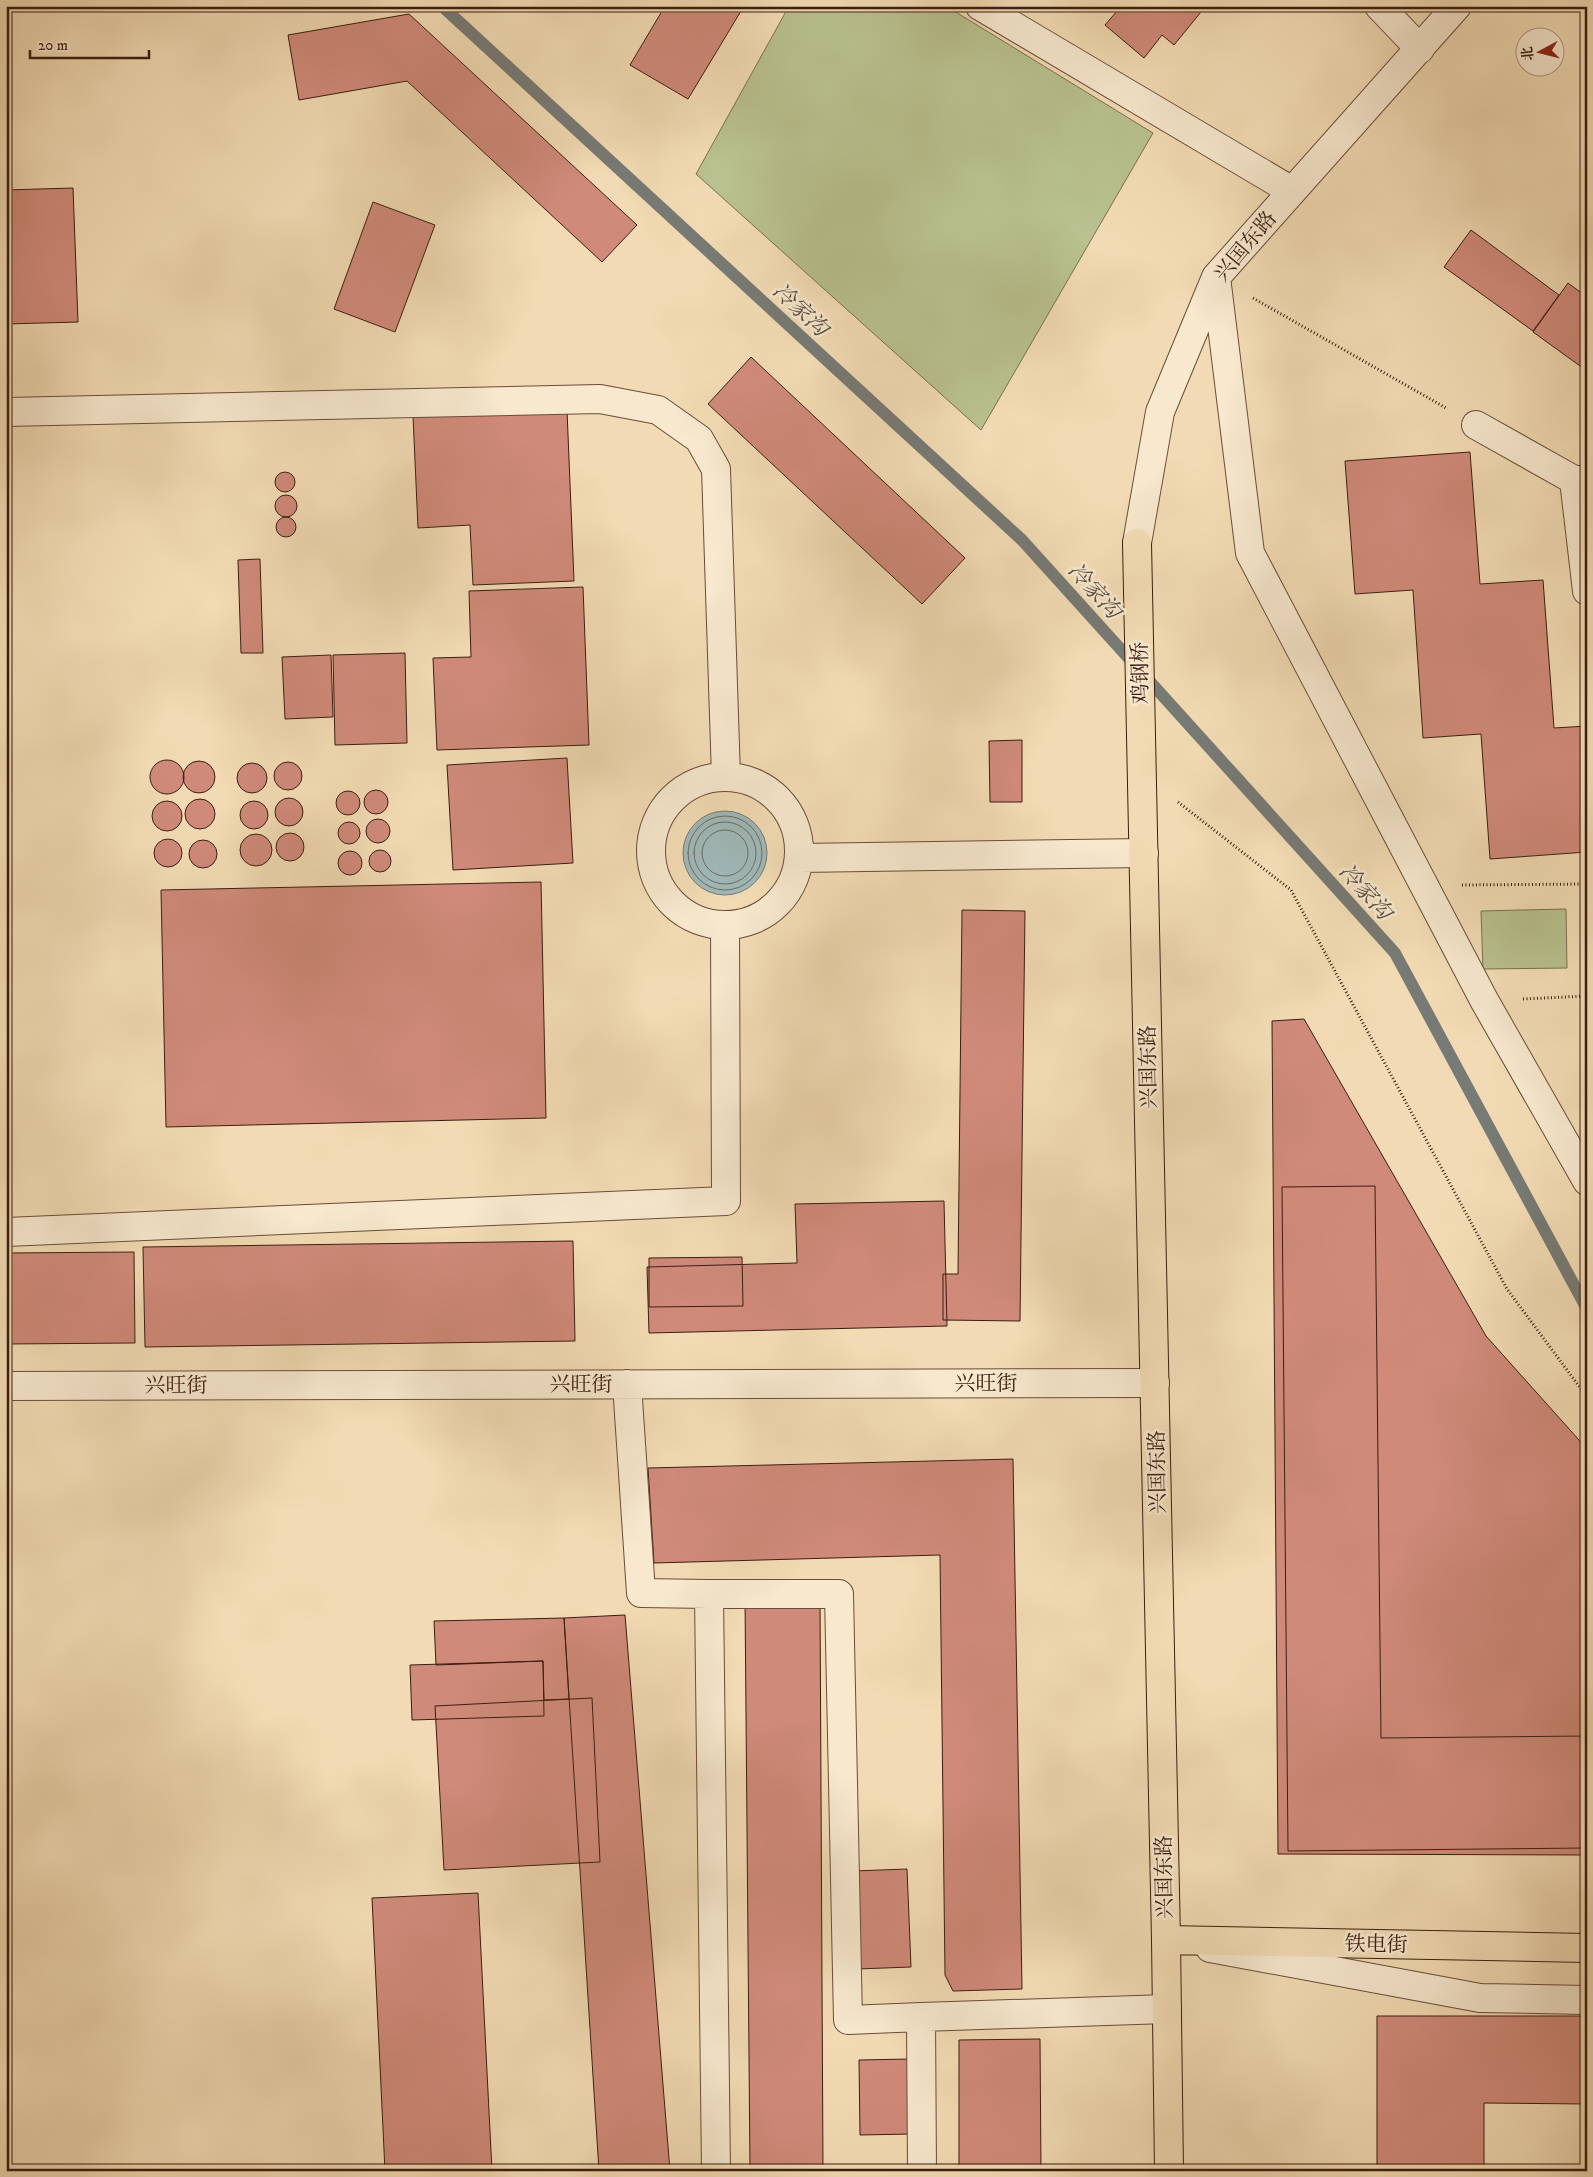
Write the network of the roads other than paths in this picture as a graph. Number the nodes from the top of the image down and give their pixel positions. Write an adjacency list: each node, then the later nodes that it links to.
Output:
1 (980, 6): 5 (street)
2 (1379, 6): 4 (street)
3 (1457, 6): 4 (street, 兴国东路)
4 (1420, 49): 5 (street, 兴国东路)
5 (1292, 191): 6 (street, 兴国东路)
6 (1216, 277): 10 (street, 兴国东路); 17 (street)
7 (6, 412): 13 (street)
8 (1476, 425): 9 (street)
9 (1580, 480): 11 (street)
10 (1137, 543): 12 (main road, 鸡钢桥)
11 (1587, 590)
12 (1142, 774): 14 (main road, 兴国东路)
13 (726, 777): 15 (street); 16 (street)
14 (1144, 853): 15 (street); 19 (main road, 兴国东路)
15 (800, 858): 16 (street)
16 (725, 925): 18 (street)
17 (1587, 1180)
18 (6, 1232)
19 (1155, 1383): 20 (street, 兴旺街); 23 (main road, 兴国东路)
20 (627, 1384): 21 (street, 兴旺街); 22 (street)
21 (6, 1386)
22 (709, 1594): 27 (street); 28 (street)
23 (1166, 1940): 24 (main road, 铁电街); 25 (street); 26 (main road, 兴国东路)
24 (1587, 1948)
25 (1587, 2000)
26 (1167, 2009): 27 (street); 30 (main road, 兴国东路)
27 (921, 2017): 29 (street)
28 (716, 2171)
29 (922, 2171)
30 (1169, 2171)

